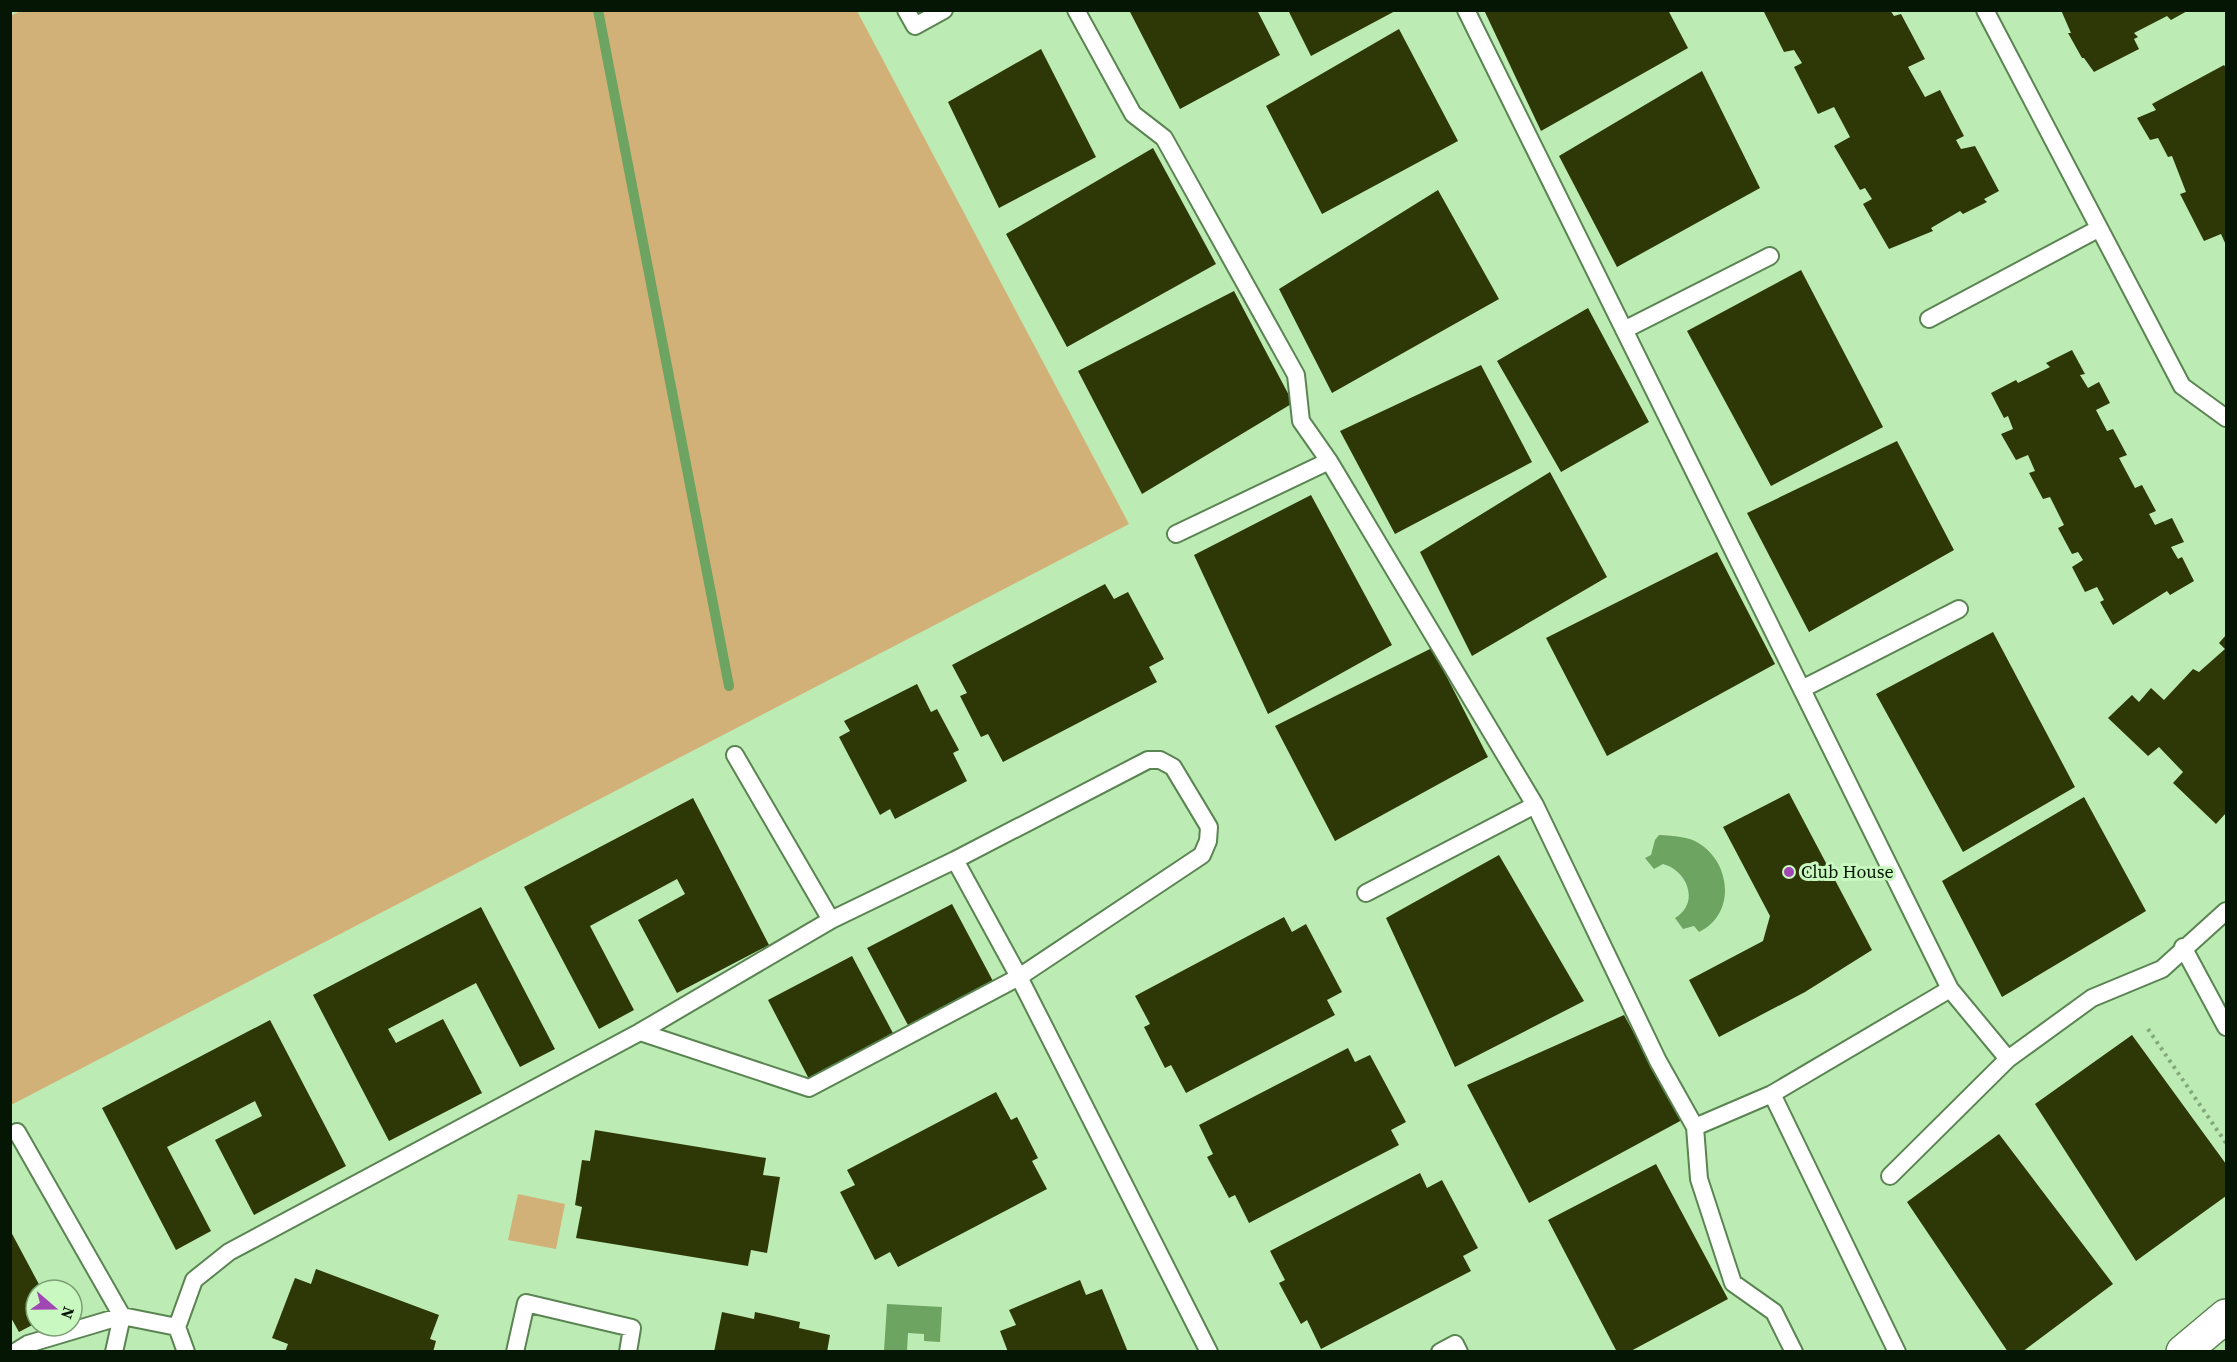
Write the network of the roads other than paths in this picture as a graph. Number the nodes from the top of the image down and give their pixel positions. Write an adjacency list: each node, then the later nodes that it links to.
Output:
1 (906, 10): 2 (lane)
2 (944, 10)
3 (1076, 10): 11 (lane)
4 (1466, 10): 9 (lane)
5 (1985, 10): 6 (lane)
6 (2097, 230): 8 (lane); 10 (lane)
7 (1770, 256): 9 (lane)
8 (1929, 319)
9 (1624, 330): 14 (lane)
10 (2226, 418)
11 (1329, 461): 12 (lane); 16 (lane)
12 (1176, 534)
13 (1959, 609): 14 (lane)
14 (1802, 689): 23 (lane)
15 (735, 755): 20 (lane)
16 (1534, 805): 18 (lane); 28 (lane)
17 (956, 860): 20 (lane); 22 (lane); 22 (lane)
18 (1366, 893)
19 (2226, 911): 21 (lane)
20 (831, 920): 25 (lane)
21 (2183, 947): 24 (lane); 26 (lane)
22 (1019, 976): 25 (lane); 39 (lane)
23 (1950, 990): 26 (lane); 27 (lane)
24 (2226, 1027)
25 (640, 1032): 33 (lane)
26 (2008, 1059): 30 (lane)
27 (1772, 1094): 28 (lane); 43 (lane)
28 (1695, 1127): 42 (lane)
29 (17, 1132): 31 (lane)
30 (1890, 1176)
31 (122, 1316): 33 (lane); 34 (lane); 35 (lane)
32 (2226, 1316): 44 (street)
33 (177, 1328): 36 (lane)
34 (15, 1352)
35 (114, 1352)
36 (186, 1352)
37 (515, 1352): 38 (lane)
38 (628, 1352)
39 (1209, 1352)
40 (1440, 1352): 41 (lane)
41 (1459, 1352)
42 (1794, 1352)
43 (1897, 1352)
44 (2183, 1352)

